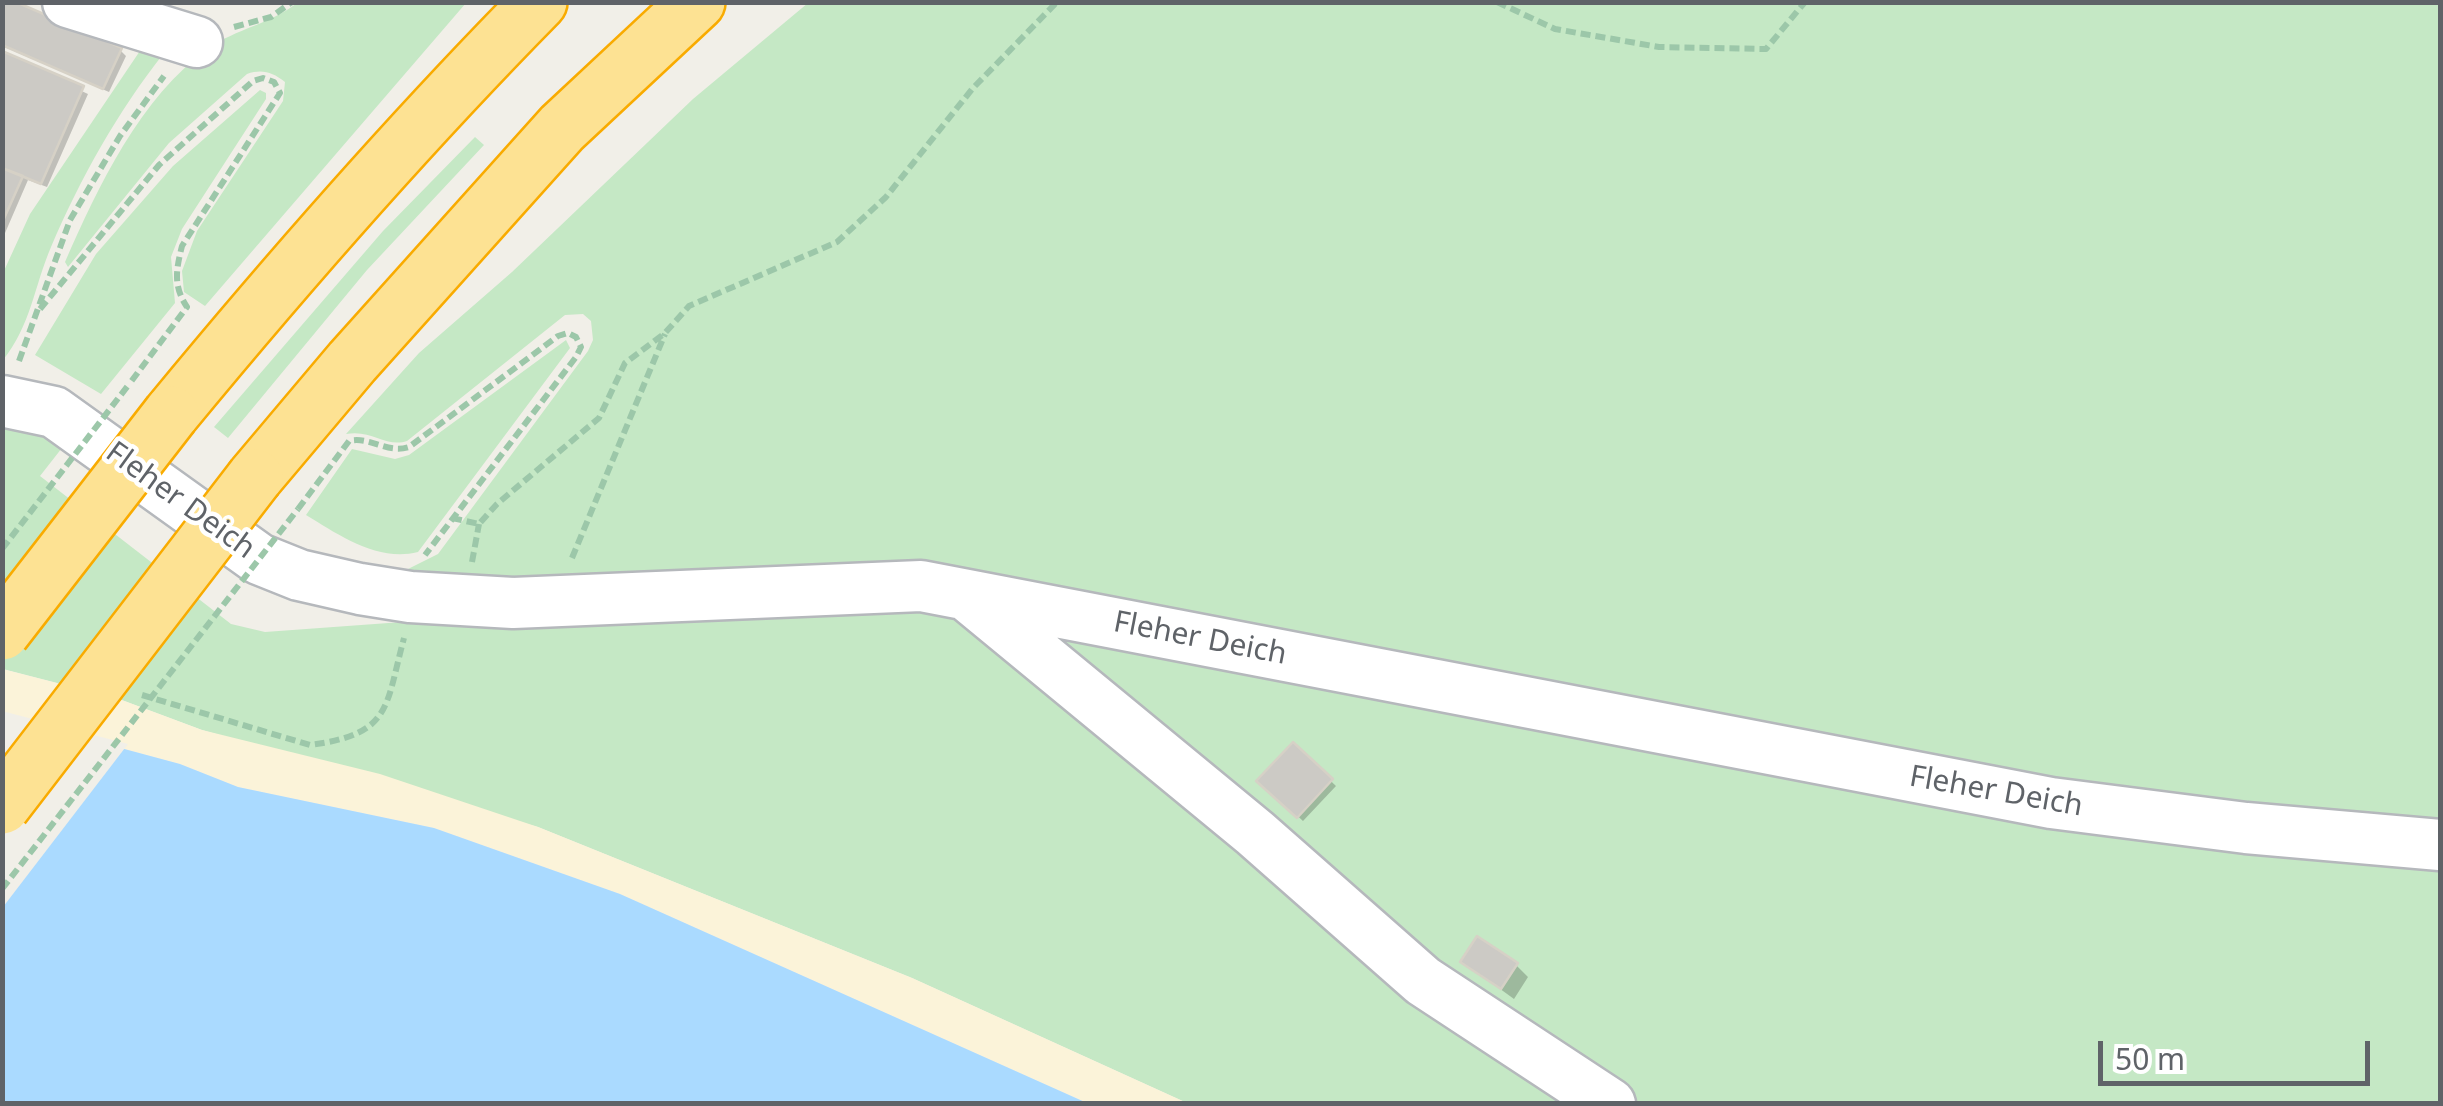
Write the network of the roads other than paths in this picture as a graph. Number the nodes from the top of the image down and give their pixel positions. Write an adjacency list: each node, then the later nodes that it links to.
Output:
1 (68, 2): 4 (street)
2 (539, 2): 7 (highway, bridge)
3 (696, 2): 8 (highway, bridge)
4 (197, 42)
5 (4, 400): 6 (street, Fleher Deich)
6 (963, 593): 9 (street, Fleher Deich); 10 (street)
7 (2, 632)
8 (2, 806)
9 (2440, 845)
10 (1610, 1104)

